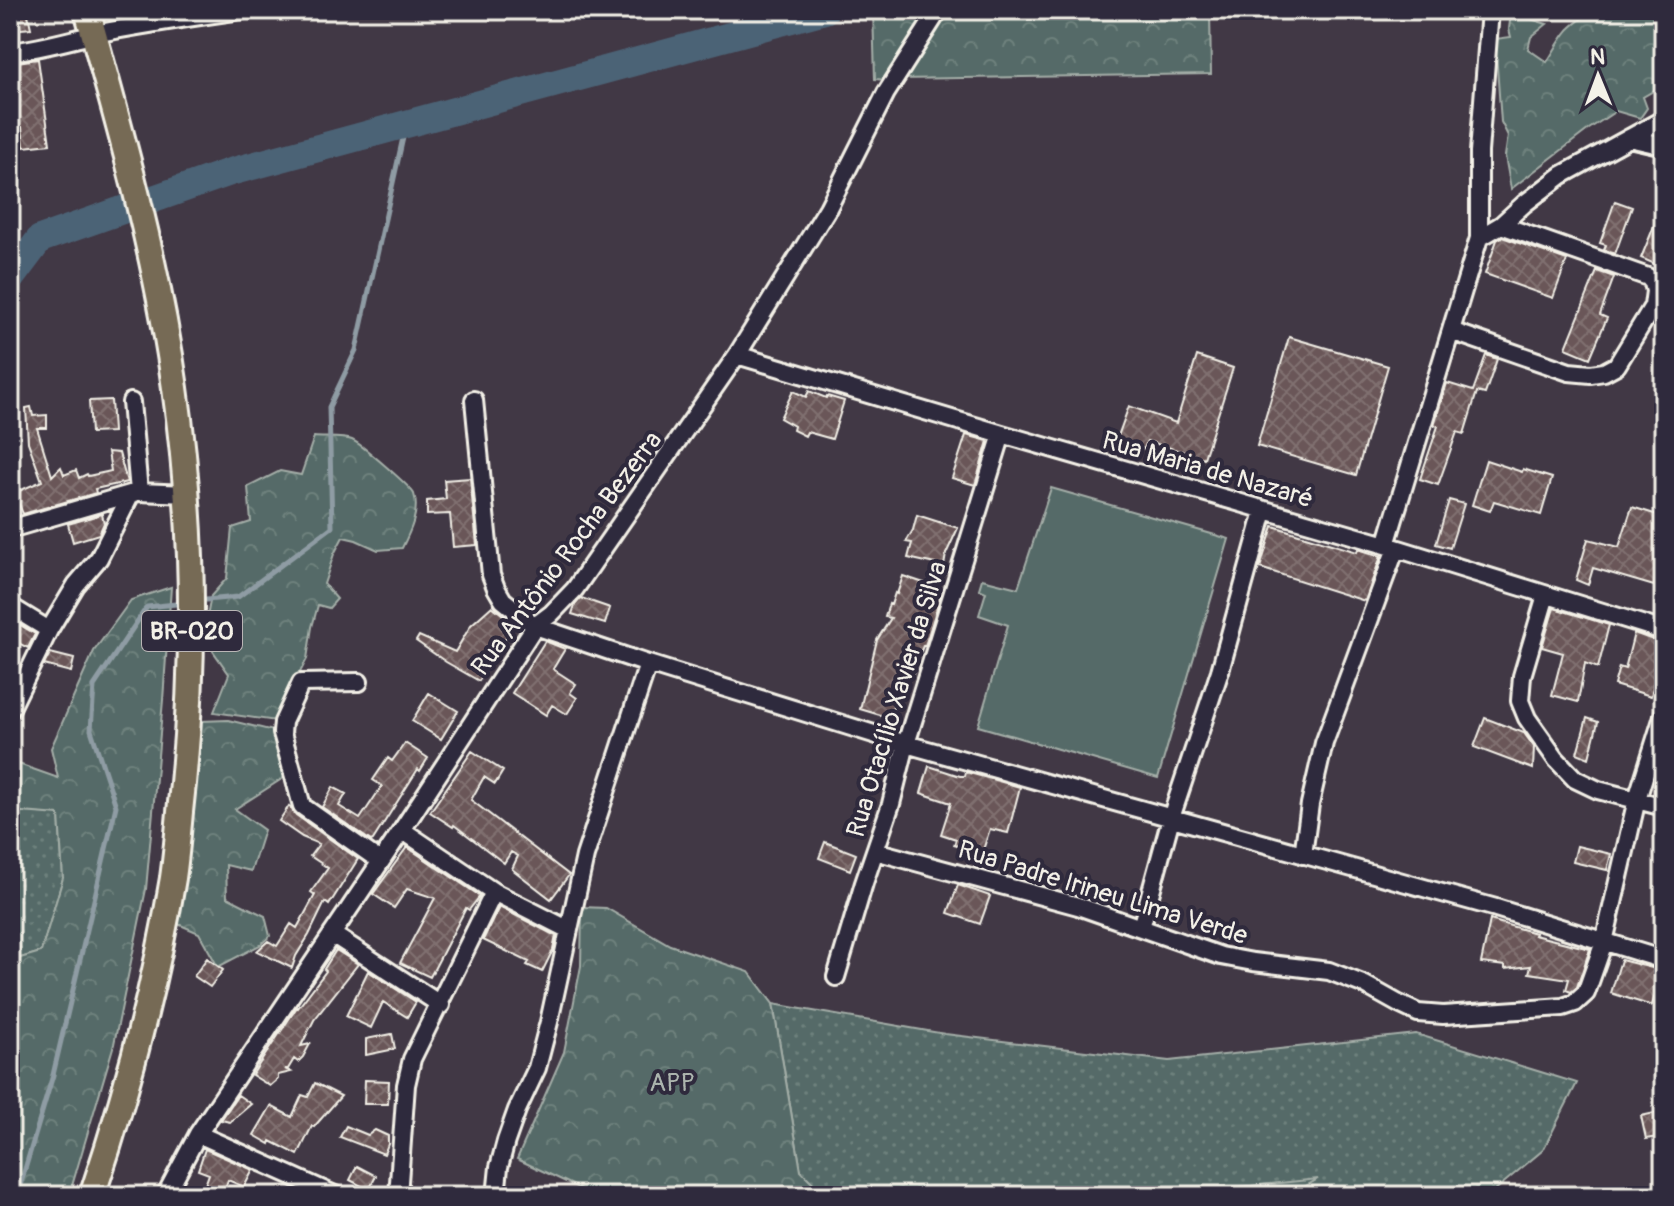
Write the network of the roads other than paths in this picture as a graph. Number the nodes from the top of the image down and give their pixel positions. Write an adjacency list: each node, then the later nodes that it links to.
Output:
1 (87, 10): 7 (highway, BR-020)
2 (142, 10): 6 (street)
3 (242, 10): 6 (street)
4 (939, 10): 15 (street, Rua Antônio Rocha Bezerra)
5 (1490, 10): 13 (street)
6 (154, 23): 7 (street)
7 (94, 35): 8 (street); 20 (highway, BR-020)
8 (10, 52)
9 (1664, 119): 10 (street)
10 (1629, 138): 11 (street); 12 (street)
11 (1664, 146)
12 (1501, 225): 13 (street); 14 (street)
13 (1479, 238): 14 (street)
14 (1451, 331): 23 (street)
15 (737, 355): 18 (street, Rua Maria de Nazaré); 26 (street, Rua Antônio Rocha Bezerra)
16 (474, 400): 26 (street)
17 (131, 402): 19 (street)
18 (1002, 434): 21 (street, Rua Maria de Nazaré); 33 (street, Rua Otacílio Xavier da Silva)
19 (135, 493): 20 (street); 22 (street); 27 (street)
20 (188, 494): 50 (highway, BR-020)
21 (1264, 511): 23 (street, Rua Maria de Nazaré); 36 (street)
22 (10, 529)
23 (1391, 546): 24 (street, Rua Maria de Nazaré); 39 (street)
24 (1546, 595): 28 (street, Rua Maria de Nazaré); 34 (street)
25 (10, 606): 27 (street)
26 (535, 626): 29 (street); 37 (street, Rua Antônio Rocha Bezerra)
27 (49, 630): 31 (street)
28 (1664, 631)
29 (648, 664): 33 (street); 43 (street)
30 (359, 682): 40 (street)
31 (10, 710)
32 (1664, 713): 34 (street)
33 (906, 744): 36 (street); 38 (street, Rua Otacílio Xavier da Silva)
34 (1637, 799): 35 (street); 45 (street)
35 (1664, 807)
36 (1171, 818): 39 (street); 42 (street)
37 (402, 830): 40 (street, Rua Antônio Rocha Bezerra); 41 (street)
38 (875, 851): 42 (street, Rua Padre Irineu Lima Verde); 47 (street, Rua Otacílio Xavier da Silva)
39 (1303, 855): 45 (street)
40 (380, 861): 44 (street, Rua Antônio Rocha Bezerra)
41 (494, 892): 43 (street); 48 (street)
42 (1141, 928): 45 (street, Rua Padre Irineu Lima Verde)
43 (569, 930): 54 (street)
44 (332, 934): 48 (street); 49 (street, Rua Antônio Rocha Bezerra)
45 (1604, 942): 46 (street)
46 (1664, 960)
47 (836, 977)
48 (441, 1005): 53 (street)
49 (198, 1134): 51 (street, Rua Antônio Rocha Bezerra); 52 (street)
50 (92, 1196)
51 (165, 1196)
52 (337, 1196)
53 (398, 1196)
54 (496, 1196)

